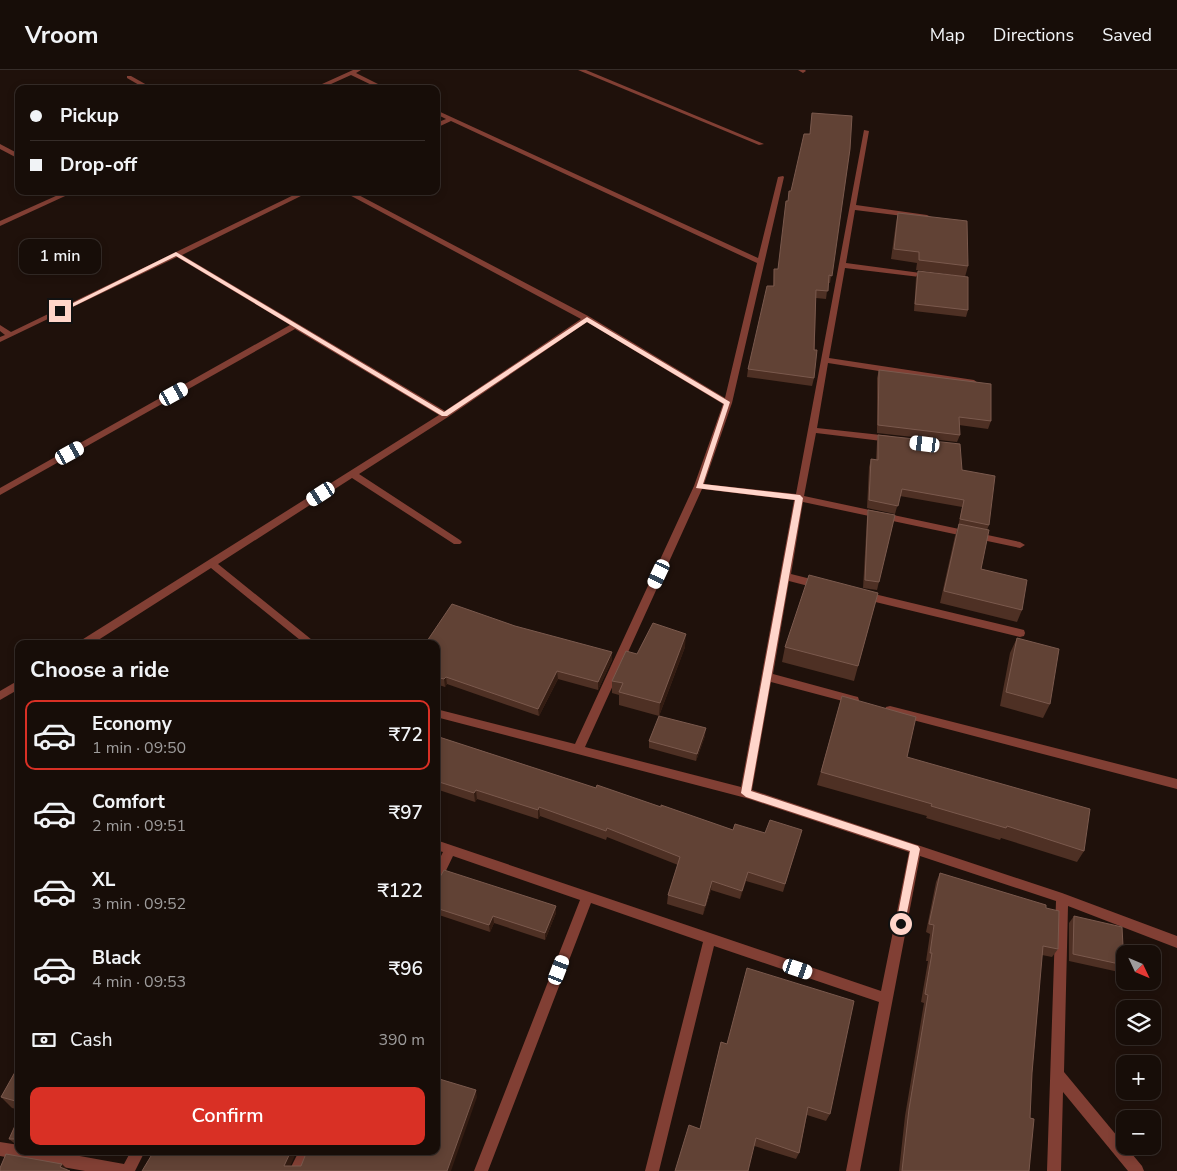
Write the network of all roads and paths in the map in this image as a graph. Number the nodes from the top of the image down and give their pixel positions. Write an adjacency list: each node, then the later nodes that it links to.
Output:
1 (358, 70): 4 (street)
2 (581, 70): 5 (street)
3 (605, 70): 5 (street)
4 (351, 73): 8 (street); 9 (street)
5 (594, 75): 14 (street)
6 (128, 77): 7 (street)
7 (143, 85)
8 (323, 85)
9 (376, 85)
10 (440, 114): 11 (street)
11 (452, 119): 12 (street); 25 (street)
12 (440, 124)
13 (866, 131): 21 (street)
14 (761, 144)
15 (0, 146): 16 (street)
16 (15, 155)
17 (781, 177): 25 (street)
18 (64, 195): 23 (street)
19 (300, 195): 24 (street)
20 (353, 195): 28 (street)
21 (852, 207): 22 (street); 26 (street)
22 (939, 218)
23 (0, 224)
24 (176, 254): 29 (street); 31 (street)
25 (760, 261): 35 (street)
26 (842, 265): 27 (street); 33 (street)
27 (940, 277)
28 (587, 319): 35 (street); 36 (street)
29 (296, 325): 36 (street); 41 (street)
30 (0, 327): 31 (street)
31 (10, 336): 32 (street)
32 (0, 340)
33 (824, 360): 34 (street); 37 (street)
34 (982, 384)
35 (728, 403): 40 (street)
36 (444, 415): 39 (street)
37 (812, 430): 38 (street); 42 (street)
38 (897, 440)
39 (352, 474): 43 (street); 45 (street)
40 (699, 486): 42 (street); 56 (street)
41 (0, 492)
42 (800, 498): 44 (street); 46 (street)
43 (457, 542)
44 (1020, 545)
45 (212, 564): 50 (street); 51 (street)
46 (785, 576): 47 (street); 52 (street)
47 (830, 587)
48 (857, 594): 49 (street)
49 (1020, 633)
50 (90, 640)
51 (307, 640)
52 (767, 677): 57 (street); 58 (street)
53 (15, 687): 54 (street)
54 (0, 696)
55 (440, 714): 56 (street)
56 (578, 750): 58 (street)
57 (1177, 784)
58 (746, 793): 60 (street)
59 (440, 846): 61 (street)
60 (915, 849): 64 (street); 67 (street)
61 (450, 850): 62 (street); 63 (street)
62 (440, 871)
63 (587, 897): 65 (street); 76 (street)
64 (1062, 898): 66 (street); 68 (street)
65 (710, 938): 67 (street); 77 (street)
66 (1177, 942)
67 (887, 999): 78 (street)
68 (1057, 1074): 79 (street); 80 (street)
69 (0, 1149): 70 (street)
70 (15, 1152)
71 (35, 1155): 74 (street)
72 (136, 1155): 74 (street)
73 (304, 1155): 75 (street)
74 (127, 1171)
75 (296, 1171)
76 (481, 1171)
77 (652, 1171)
78 (853, 1171)
79 (1054, 1171)
80 (1137, 1171)

